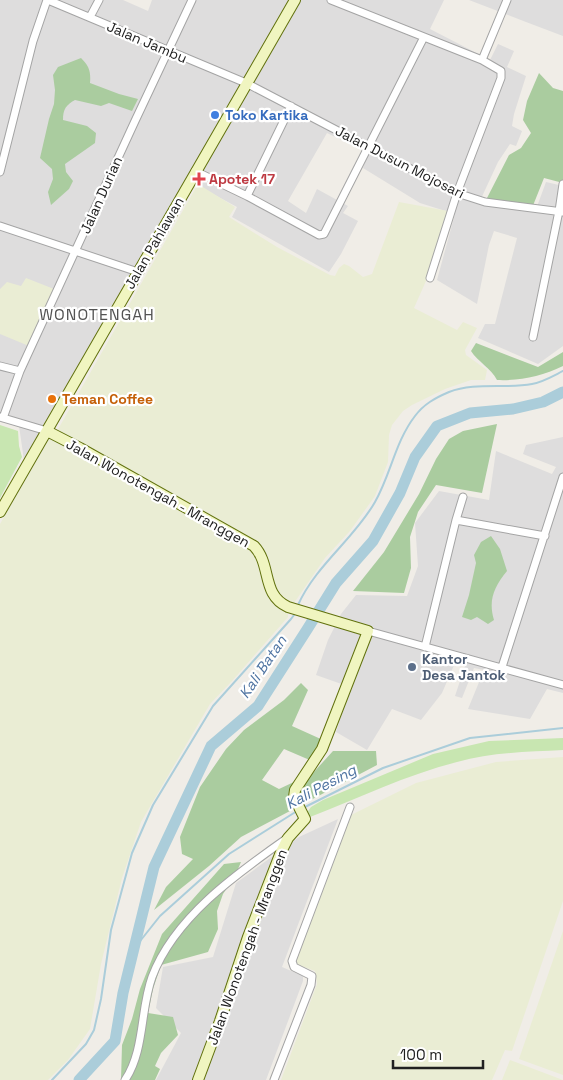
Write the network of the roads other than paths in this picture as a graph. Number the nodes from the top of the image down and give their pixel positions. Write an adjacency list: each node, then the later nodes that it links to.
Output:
1 (48, 0): 7 (street, Jalan Jambu); 15 (street)
2 (99, 0): 7 (street)
3 (192, 0): 9 (street, Jalan Durian)
4 (295, 0): 11 (street, Jalan Pahlawan)
5 (331, 0): 8 (street)
6 (507, 0): 10 (street)
7 (90, 17): 9 (street, Jalan Jambu)
8 (424, 36): 10 (street); 13 (street)
9 (169, 51): 11 (street, Jalan Jambu); 21 (street, Jalan Durian)
10 (482, 60): 17 (street)
11 (246, 83): 12 (street, Jalan Dusun Mojosari); 14 (street, Jalan Pahlawan)
12 (291, 106): 13 (street, Jalan Dusun Mojosari); 18 (street)
13 (367, 147): 17 (street, Jalan Dusun Mojosari); 18 (street)
14 (195, 171): 18 (street); 22 (street, Jalan Pahlawan)
15 (0, 172)
16 (563, 184): 19 (street)
17 (457, 193): 19 (street, Jalan Dusun Mojosari); 23 (street)
18 (247, 196)
19 (561, 212): 24 (street)
20 (0, 226): 21 (street)
21 (76, 251): 22 (street); 26 (street, Jalan Durian)
22 (138, 272): 28 (street, Jalan Pahlawan)
23 (430, 278)
24 (534, 337)
25 (0, 366): 26 (street)
26 (20, 371): 27 (street, Jalan Durian)
27 (1, 418): 28 (street)
28 (47, 431): 31 (street, Jalan Pahlawan); 34 (street, Jalan Wonotengah - Mranggen)
29 (562, 482): 33 (street)
30 (463, 497): 32 (street)
31 (0, 512)
32 (456, 520): 33 (street); 35 (street)
33 (545, 536): 36 (street)
34 (368, 631): 35 (street); 39 (street, Jalan Wonotengah - Mranggen)
35 (425, 647): 36 (street)
36 (502, 667): 37 (street)
37 (563, 685)
38 (350, 807): 42 (street)
39 (288, 838): 40 (street); 41 (street, Jalan Wonotengah - Mranggen)
40 (125, 1080)
41 (198, 1080)
42 (274, 1080)

